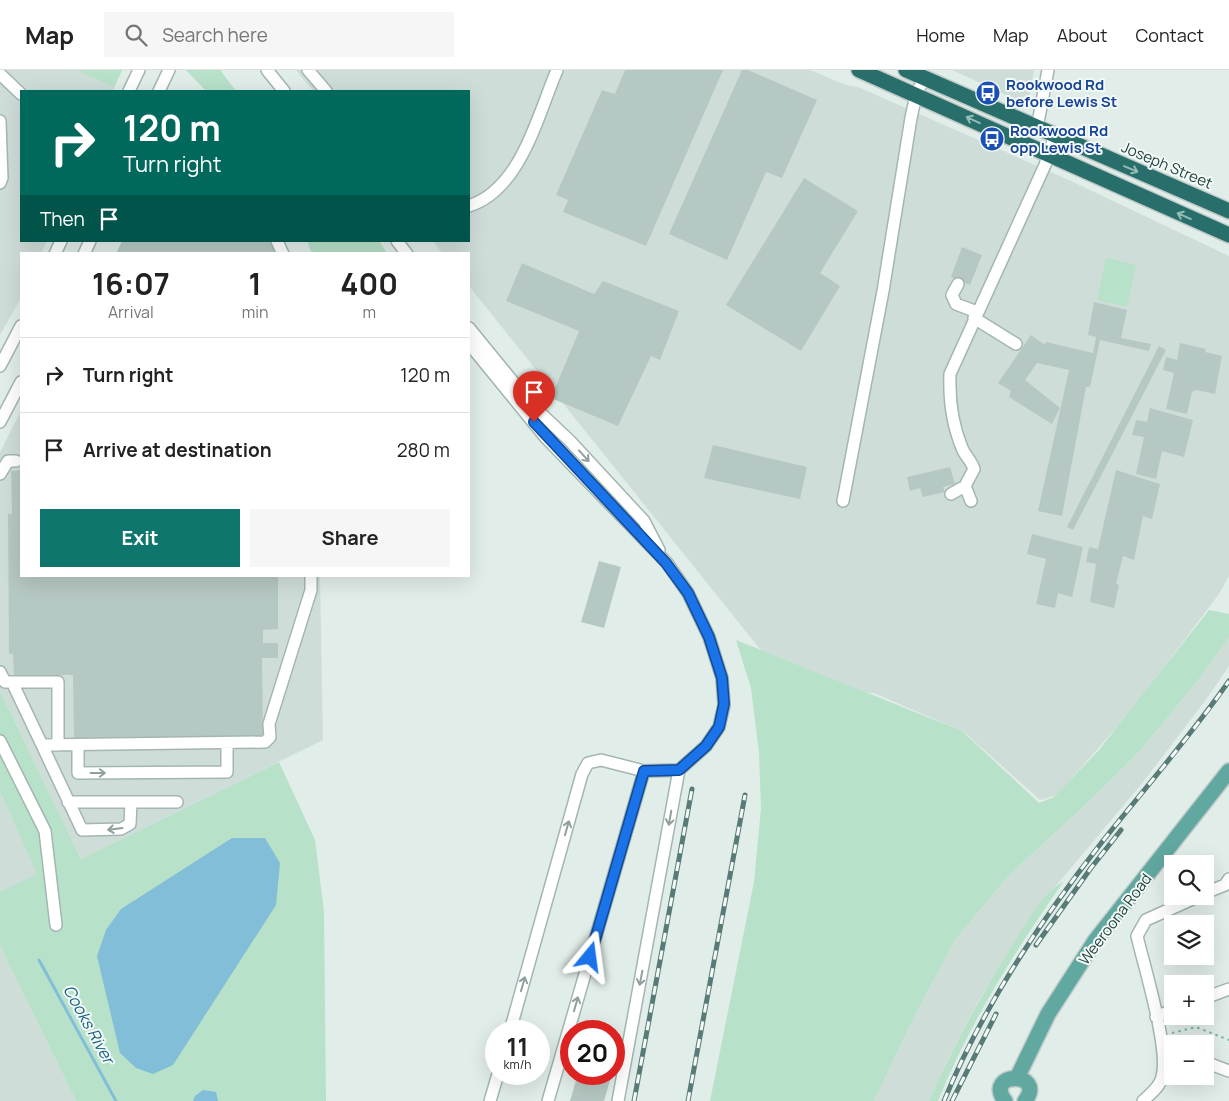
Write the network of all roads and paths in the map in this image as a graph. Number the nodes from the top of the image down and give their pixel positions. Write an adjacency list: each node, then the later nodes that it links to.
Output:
1 (139, 70): 11 (street)
2 (169, 70): 12 (street)
3 (267, 70): 13 (street)
4 (308, 70): 14 (street)
5 (557, 70): 22 (street)
6 (859, 70): 16 (highway)
7 (906, 70): 10 (highway, Joseph Street)
8 (1048, 70): 18 (street)
9 (0, 74): 15 (street)
10 (924, 78): 16 (street); 18 (highway, Joseph Street)
11 (129, 90)
12 (160, 90)
13 (283, 90)
14 (325, 90)
15 (20, 93)
16 (916, 95): 20 (highway, one-way to 16); 39 (street)
17 (0, 121): 21 (street)
18 (1037, 128): 19 (highway, Joseph Street)
19 (1054, 135): 20 (street); 23 (highway, Joseph Street, one-way to 23)
20 (1049, 156): 24 (highway, one-way to 20); 26 (street)
21 (0, 183)
22 (470, 206)
23 (1229, 211)
24 (1229, 235)
25 (958, 284): 26 (street)
26 (976, 315): 30 (street); 37 (street)
27 (20, 328): 31 (street)
28 (470, 329): 41 (street, one-way to 41)
29 (470, 341): 41 (street)
30 (1016, 344)
31 (0, 366)
32 (20, 387): 33 (street)
33 (17, 401): 34 (street)
34 (0, 422)
35 (20, 458): 36 (street)
36 (0, 474)
37 (965, 486): 38 (street); 40 (street)
38 (952, 494)
39 (842, 500)
40 (970, 500)
41 (666, 563): 50 (street)
42 (311, 577): 46 (street)
43 (0, 672): 44 (street)
44 (12, 682): 47 (street); 48 (street)
45 (0, 741): 59 (street)
46 (227, 743): 49 (street); 49 (street, one-way to 46)
47 (42, 745): 48 (street); 53 (street)
48 (58, 745): 49 (street)
49 (78, 745)
50 (679, 770): 51 (street); 76 (street, one-way to 76)
51 (644, 771): 64 (street, one-way to 51); 75 (street, one-way to 51)
52 (1229, 771): 71 (main road, Weeroona Road)
53 (68, 802): 54 (street); 54 (street, one-way to 53)
54 (131, 802): 55 (street)
55 (177, 802)
56 (1229, 879): 57 (street)
57 (1214, 890)
58 (1179, 905): 63 (street)
59 (56, 925)
60 (1229, 989): 61 (street)
61 (1214, 995)
62 (1164, 1014): 63 (street)
63 (1156, 1017): 67 (street)
64 (513, 1020)
65 (1168, 1035): 66 (path)
66 (1229, 1040)
67 (1164, 1041)
68 (1164, 1060): 78 (street)
69 (1214, 1065): 70 (street)
70 (1229, 1071)
71 (1018, 1078): 73 (main road); 77 (main road)
72 (495, 1085): 74 (street)
73 (1028, 1100)
74 (490, 1101)
75 (548, 1101)
76 (618, 1101)
77 (1004, 1101)
78 (1143, 1101)

